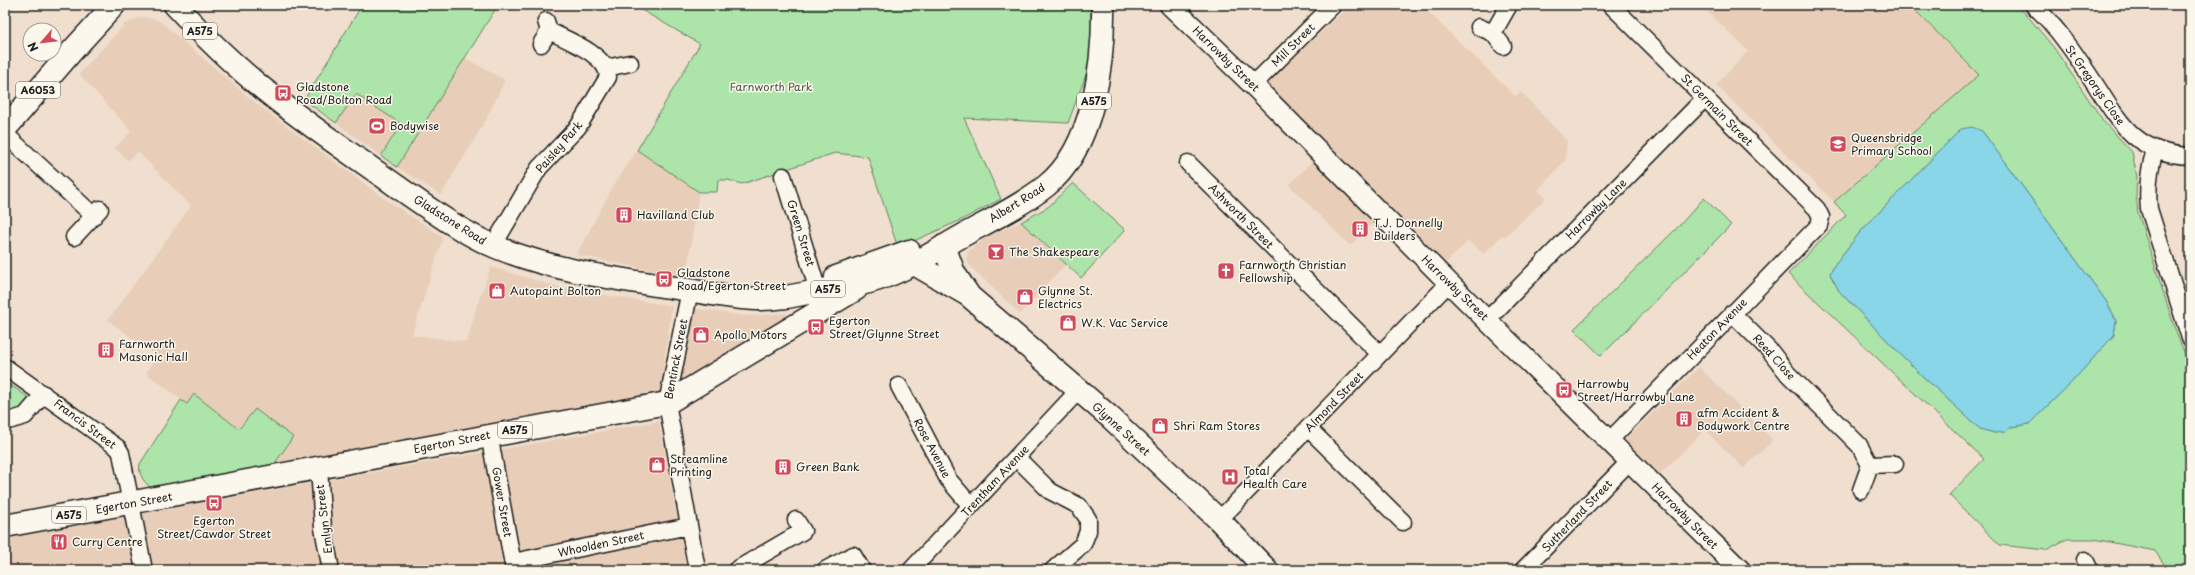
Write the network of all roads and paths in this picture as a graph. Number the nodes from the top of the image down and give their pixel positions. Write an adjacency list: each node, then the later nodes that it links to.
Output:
1 (114, 5): 15 (main road, A6053)
2 (175, 5): 23 (main road, Gladstone Road / A575)
3 (1104, 5): 24 (main road, Albert Road / A575)
4 (1170, 5): 13 (street, Harrowby Street)
5 (1333, 5): 13 (street, Mill Street)
6 (1509, 5): 10 (street)
7 (1611, 5): 14 (street, St Germain Street)
8 (2033, 5): 17 (street, St Gregorys Close)
9 (545, 32): 12 (street)
10 (1503, 46)
11 (630, 63): 12 (street)
12 (606, 68): 23 (street, Paisley Park)
13 (1254, 85): 27 (street, Harrowby Street)
14 (1705, 98): 21 (street, St Germain Street); 33 (street, Harrowby Lane)
15 (5, 129)
16 (5, 134): 22 (street)
17 (2155, 150): 18 (street, St Gregorys Close); 31 (street)
18 (2190, 156)
19 (1188, 162): 35 (street, Ashworth Street)
20 (783, 176): 28 (street, Green Street)
21 (1821, 217): 32 (street, Heaton Avenue)
22 (74, 237)
23 (493, 246): 29 (main road, Gladstone Road / A575)
24 (944, 246): 25 (main road, A575); 28 (main road, Gladstone Road / A575); 30 (main road, Glynne Street)
25 (916, 264): 26 (main road, A575); 30 (main road, Glynne Street)
26 (869, 282): 28 (main road, Gladstone Road / A575); 40 (main road, Egerton Street / A575)
27 (1449, 283): 33 (street, Harrowby Street); 35 (street, Almond Street)
28 (817, 287): 29 (main road, Gladstone Road / A575)
29 (690, 290): 40 (street, Bentinck Street)
30 (968, 295): 38 (main road, Glynne Street)
31 (2184, 297): 34 (street)
32 (1732, 313): 44 (street, Heaton Avenue); 48 (street, Reed Close)
33 (1487, 320): 44 (street, Harrowby Street)
34 (2190, 338)
35 (1380, 354): 42 (street, Almond Street)
36 (5, 367): 39 (street, Francis Street)
37 (899, 386): 52 (street, Rose Avenue)
38 (1078, 391): 45 (street, Trentham Avenue); 54 (main road, Glynne Street)
39 (44, 394): 41 (street); 51 (street, Francis Street)
40 (667, 403): 43 (main road, Egerton Street / A575); 57 (street, Bentinck Street)
41 (5, 422)
42 (1308, 428): 54 (street, Almond Street); 55 (street)
43 (489, 434): 49 (main road, Egerton Street / A575); 58 (street, Gower Street)
44 (1609, 441): 46 (street, Harrowby Street)
45 (1017, 458): 52 (street, Trentham Avenue); 66 (street)
46 (1630, 461): 68 (street, Sutherland Street); 69 (street, Harrowby Street)
47 (1895, 464): 48 (street)
48 (1870, 465): 50 (street)
49 (319, 468): 51 (main road, Egerton Street / A575); 60 (street, Emlyn Street)
50 (1860, 490)
51 (132, 504): 56 (main road, Egerton Street / A575); 59 (street, Francis Street)
52 (971, 506): 65 (street, Trentham Avenue)
53 (796, 520): 62 (street)
54 (1219, 520): 67 (main road, Glynne Street)
55 (1404, 522)
56 (5, 526)
57 (689, 526): 58 (street, Whoolden Street); 61 (street, Bentinck Street)
58 (514, 566)
59 (144, 570)
60 (331, 570)
61 (697, 570)
62 (736, 570)
63 (825, 570): 64 (street)
64 (862, 570)
65 (911, 570)
66 (1054, 570)
67 (1267, 570)
68 (1523, 570)
69 (1740, 570)

